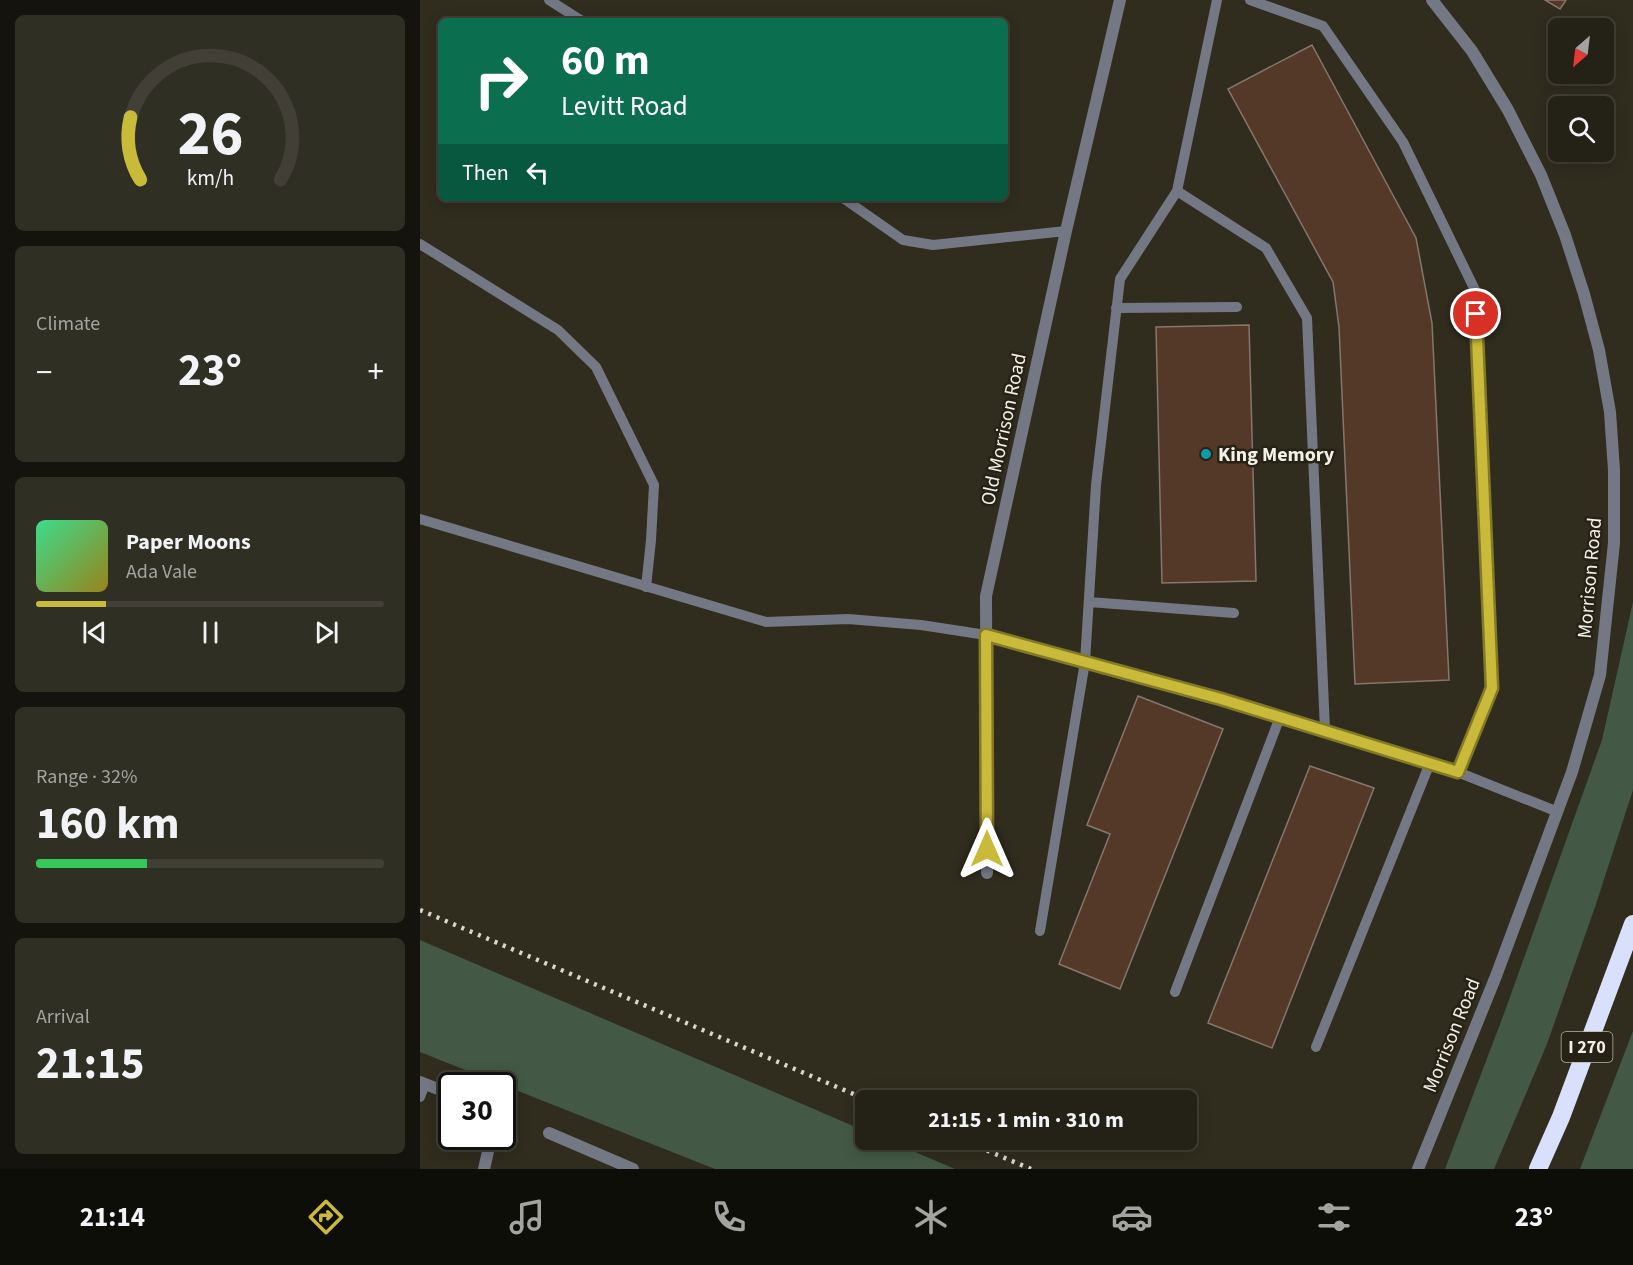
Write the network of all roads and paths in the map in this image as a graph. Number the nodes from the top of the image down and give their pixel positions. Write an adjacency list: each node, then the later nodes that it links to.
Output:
1 (549, 0): 6 (lane)
2 (1120, 0): 9 (street, Old Morrison Road)
3 (1217, 0): 7 (lane)
4 (1250, 0): 22 (lane)
5 (1432, 0): 23 (street, Morrison Road)
6 (577, 18)
7 (1177, 191): 12 (lane); 20 (lane)
8 (847, 201): 9 (lane)
9 (1066, 231): 17 (street, Old Morrison Road)
10 (420, 244): 14 (lane)
11 (1237, 307): 12 (lane)
12 (1116, 308): 15 (lane)
13 (420, 519): 14 (lane)
14 (646, 587): 17 (lane)
15 (1089, 602): 16 (lane); 18 (lane)
16 (1234, 613)
17 (986, 635): 18 (lane); 24 (street, Old Morrison Road)
18 (1085, 662): 19 (lane); 26 (lane)
19 (1280, 717): 20 (lane); 27 (lane)
20 (1325, 730): 21 (lane)
21 (1430, 763): 22 (lane); 28 (lane)
22 (1458, 772): 23 (lane)
23 (1558, 812): 36 (street, Morrison Road)
24 (987, 873)
25 (1633, 924): 37 (highway, I 270)
26 (1040, 931)
27 (1175, 992)
28 (1316, 1047)
29 (423, 1083): 30 (street); 31 (lane)
30 (438, 1090)
31 (420, 1097)
32 (549, 1133): 35 (street)
33 (488, 1150): 34 (street)
34 (484, 1169)
35 (633, 1169)
36 (1418, 1169)
37 (1538, 1169)

